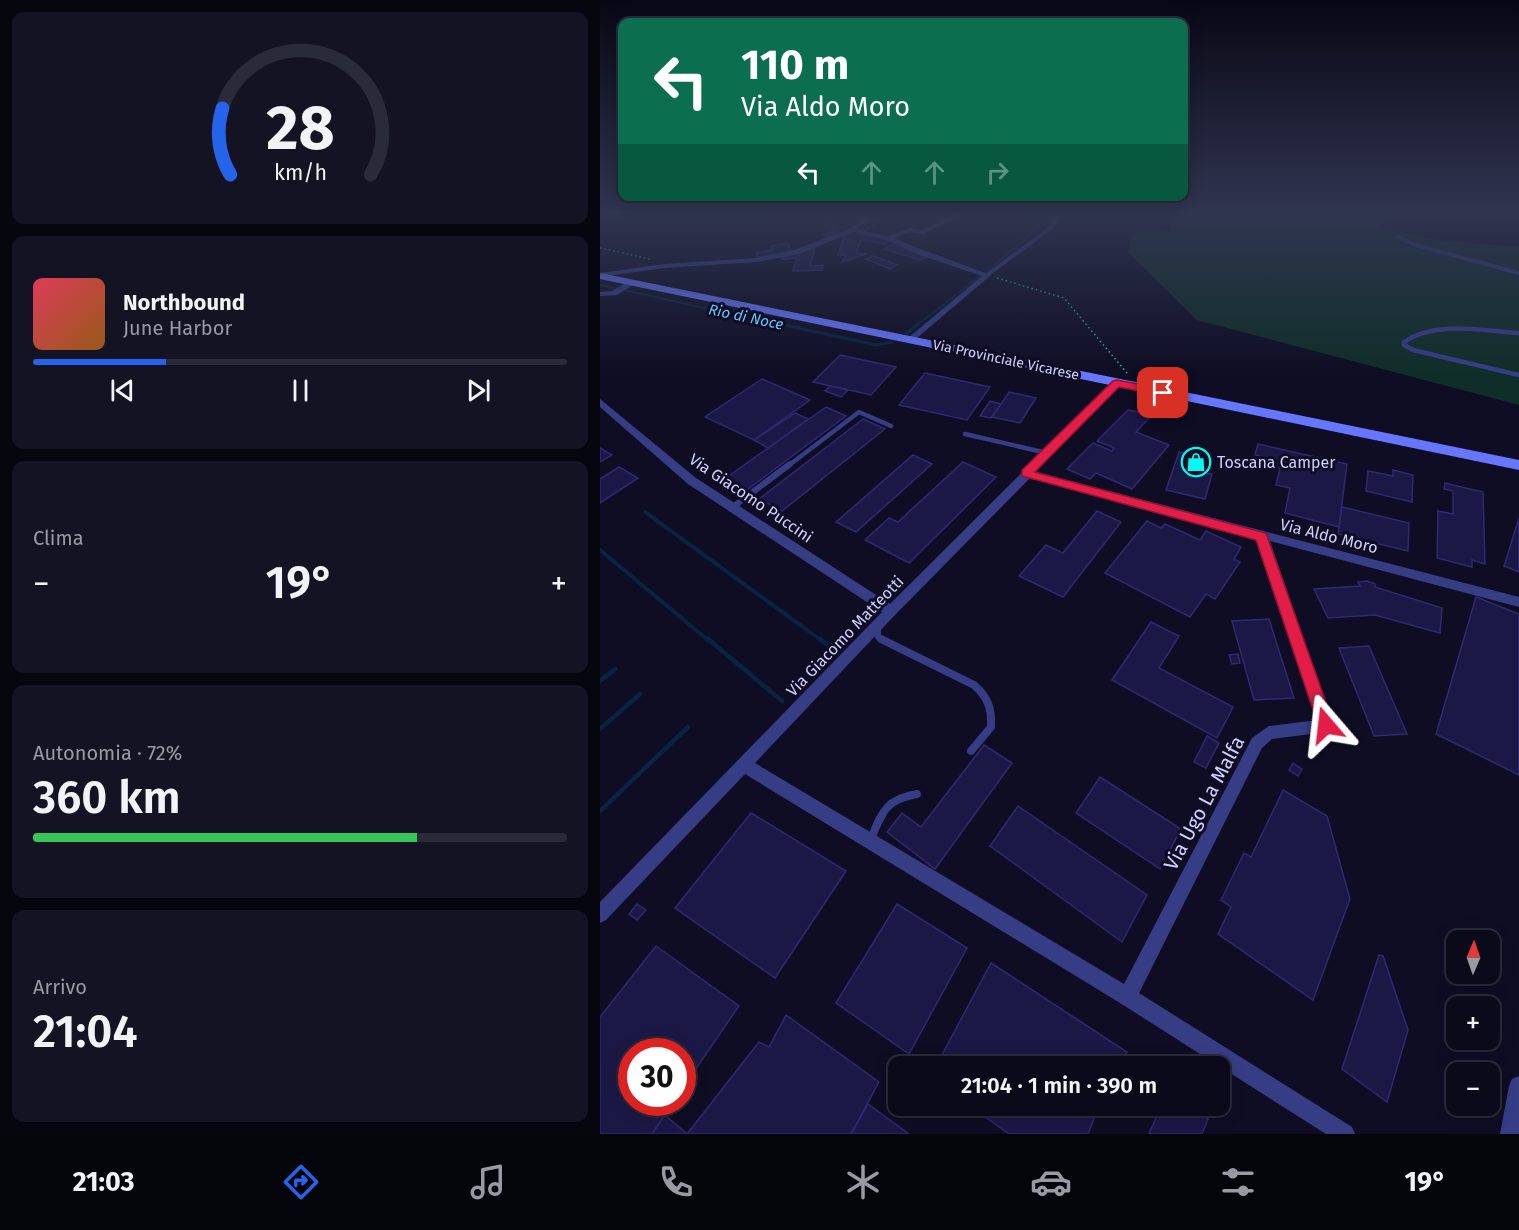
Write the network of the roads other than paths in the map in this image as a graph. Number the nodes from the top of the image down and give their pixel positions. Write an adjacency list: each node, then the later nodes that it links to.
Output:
1 (680, 266): 7 (street)
2 (962, 266): 6 (street)
3 (995, 266): 6 (lane)
4 (1493, 266): 5 (lane)
5 (1519, 273)
6 (983, 274): 11 (street)
7 (600, 275): 8 (main road, Via Provinciale Vicarese)
8 (625, 288): 9 (street); 11 (main road, Via Provinciale Vicarese)
9 (600, 294)
10 (1519, 333): 12 (lane)
11 (911, 340): 13 (main road, Via Provinciale Vicarese)
12 (1519, 375)
13 (1117, 383): 17 (street, Via Giacomo Matteotti); 18 (main road, Via Provinciale Vicarese)
14 (600, 402): 20 (street, Via Giacomo Puccini)
15 (891, 426): 20 (lane)
16 (965, 434): 17 (lane)
17 (1047, 453): 19 (street, Via Giacomo Matteotti)
18 (1519, 465)
19 (1026, 473): 21 (street, Via Aldo Moro); 23 (street, Via Giacomo Matteotti)
20 (733, 507): 23 (street, Via Giacomo Puccini)
21 (1262, 536): 22 (street, Via Aldo Moro); 30 (street, Via Ugo La Malfa)
22 (1519, 602)
23 (891, 611): 24 (street, Via Giacomo Matteotti)
24 (878, 627): 25 (lane); 26 (street, Via Giacomo Matteotti)
25 (971, 751)
26 (744, 765): 28 (street); 29 (street, Via Giacomo Matteotti)
27 (917, 794): 28 (lane)
28 (870, 841): 30 (street)
29 (600, 914)
30 (1127, 996): 32 (street)
31 (1519, 1086): 33 (street)
32 (1345, 1134)
33 (1510, 1134)

